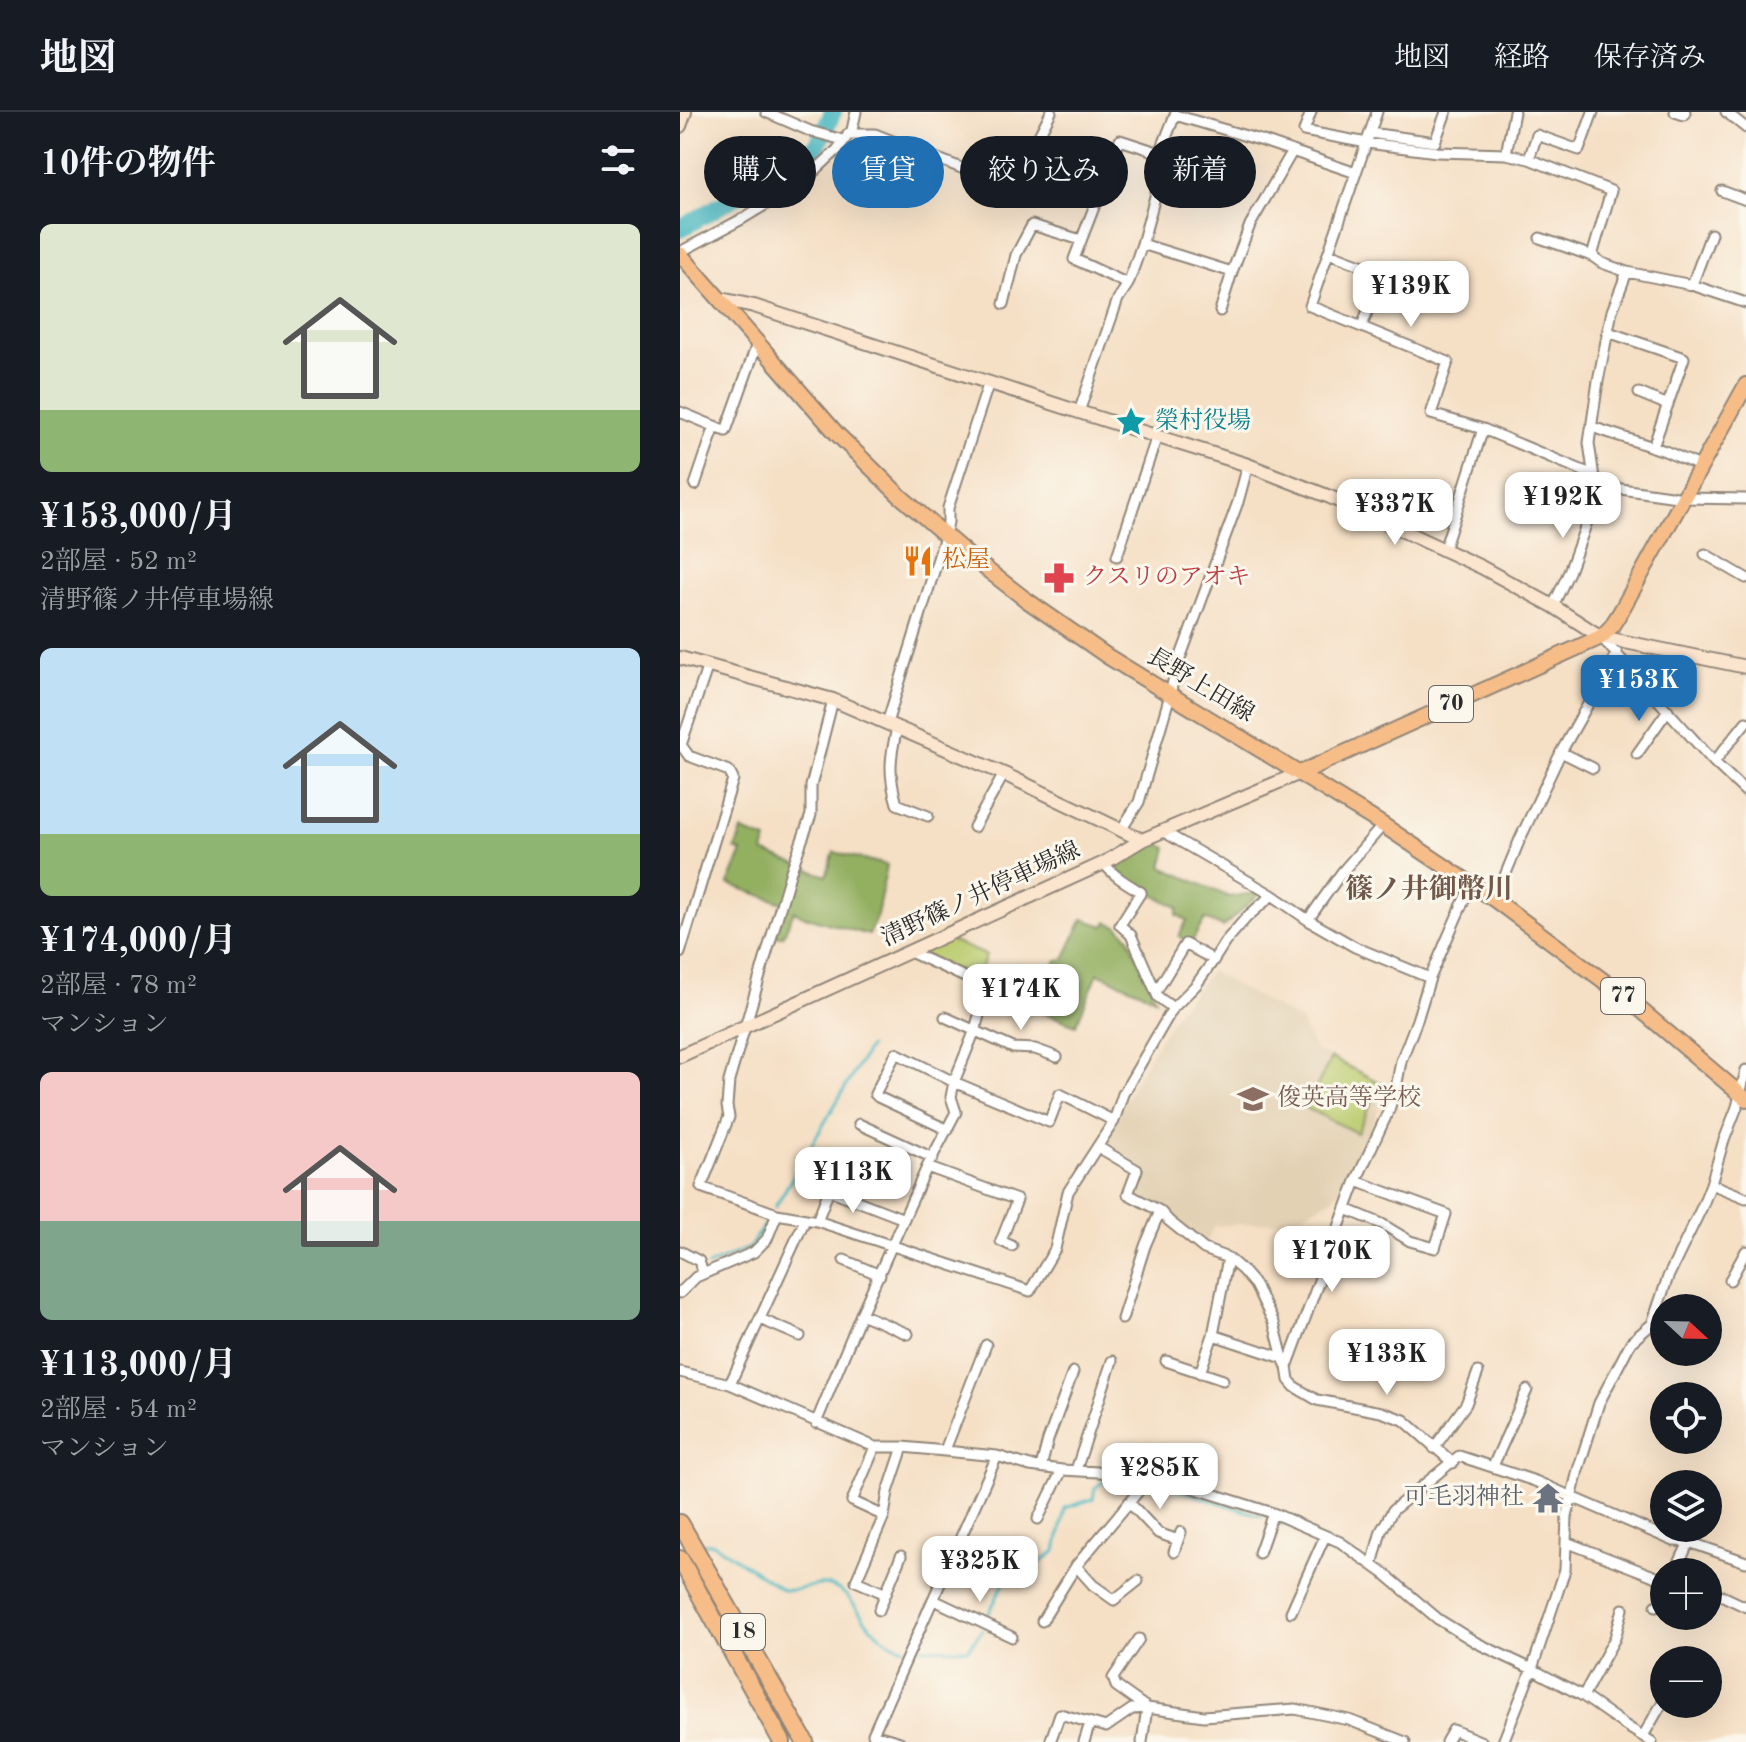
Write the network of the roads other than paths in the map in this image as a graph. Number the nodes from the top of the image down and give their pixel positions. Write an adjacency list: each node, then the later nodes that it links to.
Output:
1 (685, 112): 14 (street)
2 (766, 112): 16 (street)
3 (856, 112): 17 (street)
4 (1051, 112): 27 (street)
5 (1311, 112): 21 (street)
6 (1377, 112): 21 (street)
7 (1446, 112): 21 (street)
8 (1514, 112): 24 (street)
9 (1593, 112): 26 (street)
10 (1675, 112): 11 (street)
11 (1685, 112)
12 (1726, 112): 15 (street)
13 (1170, 114): 20 (street); 23 (street)
14 (680, 126)
15 (1746, 128)
16 (840, 136)
17 (847, 136)
18 (856, 136): 19 (street)
19 (880, 136)
20 (1164, 136)
21 (1368, 138): 24 (street); 28 (street)
22 (1144, 148): 34 (street)
23 (1292, 152): 28 (street); 39 (street)
24 (1506, 154): 26 (street)
25 (832, 155): 36 (street)
26 (1529, 159): 38 (street)
27 (944, 161)
28 (1356, 173): 37 (street)
29 (1722, 191): 30 (street)
30 (1746, 200)
31 (1152, 208): 35 (street)
32 (1711, 234): 42 (street)
33 (1540, 238): 38 (street)
34 (1081, 240): 41 (street); 45 (street)
35 (1142, 244): 39 (street); 41 (street)
36 (680, 253): 43 (main road, 長野上田線 / 77)
37 (1329, 253): 47 (street); 47 (street)
38 (1592, 256): 40 (street)
39 (1232, 272): 46 (street)
40 (1627, 272): 42 (street); 48 (street)
41 (1128, 284): 55 (street)
42 (1692, 285): 44 (street)
43 (721, 299): 49 (main road, 長野上田線 / 77); 50 (street)
44 (1746, 303)
45 (1004, 304)
46 (1220, 311)
47 (1362, 326): 58 (street)
48 (1608, 332): 53 (street); 57 (street)
49 (757, 344): 56 (street); 68 (main road, 長野上田線 / 77)
50 (989, 382): 55 (street); 68 (street)
51 (1746, 385): 62 (main road, 70)
52 (1639, 393): 53 (street)
53 (1668, 405): 60 (street)
54 (680, 412): 56 (street)
55 (1079, 412): 59 (street)
56 (715, 426): 64 (street)
57 (1592, 427): 60 (street); 63 (street)
58 (1483, 429): 63 (street); 69 (street)
59 (1157, 436): 61 (street); 71 (street)
60 (1653, 447): 62 (street)
61 (1248, 465): 69 (street); 79 (street)
62 (1702, 467): 66 (main road, 70)
63 (1593, 475): 65 (street)
64 (695, 485)
65 (1600, 486): 66 (street); 73 (street)
66 (1684, 498): 67 (street); 74 (main road, 70)
67 (1746, 499)
68 (945, 536): 79 (main road, 長野上田線 / 77); 83 (street)
69 (1444, 550): 73 (street)
70 (1705, 554): 72 (street)
71 (1117, 556)
72 (1746, 578)
73 (1553, 606): 74 (street)
74 (1601, 637): 75 (street); 78 (street); 88 (main road, 70)
75 (1617, 653): 81 (street); 84 (street)
76 (680, 658): 77 (street)
77 (708, 665): 80 (street); 103 (street)
78 (1746, 667)
79 (1170, 695): 88 (main road, 長野上田線 / 77); 94 (street)
80 (833, 700): 83 (street); 109 (street)
81 (1668, 710): 85 (street); 86 (street)
82 (1746, 722): 86 (street)
83 (892, 725): 89 (street); 91 (street)
84 (1561, 752): 87 (street); 100 (street)
85 (1637, 754)
86 (1714, 762): 90 (street)
87 (1593, 768)
88 (1300, 773): 92 (main road, 長野上田線 / 77); 95 (street, 清野篠ノ井停車場線)
89 (1004, 774): 93 (street); 94 (street)
90 (1746, 792)
91 (928, 816)
92 (1383, 825): 98 (main road, 長野上田線 / 77); 101 (street)
93 (974, 827)
94 (1121, 830): 96 (street)
95 (1164, 832): 96 (street, 清野篠ノ井停車場線); 99 (street)
96 (1142, 840): 97 (street, 清野篠ノ井停車場線)
97 (1104, 863): 102 (street, 清野篠ノ井停車場線); 106 (street)
98 (1471, 884): 100 (main road, 長野上田線 / 77); 105 (street)
99 (1272, 895): 101 (street); 107 (street)
100 (1495, 900): 115 (main road, 長野上田線 / 77)
101 (1308, 920): 105 (street)
102 (910, 952): 109 (street, 清野篠ノ井停車場線); 110 (street)
103 (680, 953)
104 (1207, 956): 106 (street)
105 (1430, 978): 121 (street)
106 (1156, 992): 107 (street)
107 (1173, 1008): 116 (street)
108 (945, 1017): 110 (street)
109 (744, 1027): 111 (street, 清野篠ノ井停車場線); 126 (street)
110 (975, 1030): 112 (street); 114 (street)
111 (680, 1056)
112 (1057, 1057)
113 (1746, 1070): 115 (street)
114 (954, 1082): 116 (street); 118 (street); 118 (street)
115 (1743, 1096): 122 (street)
116 (1114, 1121): 119 (street)
117 (859, 1124): 120 (street)
118 (948, 1130): 120 (street)
119 (1098, 1147): 125 (street); 130 (street)
120 (930, 1163): 127 (street); 131 (street)
121 (1356, 1181): 124 (street); 124 (street)
122 (1711, 1184): 123 (street); 169 (street)
123 (1746, 1198)
124 (1346, 1209): 149 (street)
125 (1160, 1211): 134 (street); 142 (street)
126 (777, 1214): 128 (street); 136 (street)
127 (904, 1219): 129 (street); 130 (street)
128 (805, 1220): 129 (street); 141 (street)
129 (817, 1221): 130 (street)
130 (894, 1245): 137 (street)
131 (1012, 1246)
132 (680, 1251): 136 (street)
133 (1746, 1251): 138 (street)
134 (1228, 1258): 144 (street); 149 (street)
135 (844, 1260): 137 (street)
136 (703, 1274): 139 (street)
137 (880, 1275): 140 (street)
138 (1730, 1280)
139 (680, 1293)
140 (861, 1314): 143 (street); 157 (street)
141 (760, 1319): 145 (street); 155 (street)
142 (1122, 1319)
143 (908, 1334)
144 (1213, 1335): 149 (street); 153 (street)
145 (800, 1336)
146 (986, 1345): 161 (street)
147 (1112, 1361): 167 (street)
148 (1166, 1361): 153 (street)
149 (1285, 1362): 160 (street)
150 (680, 1372): 155 (street)
151 (1073, 1372): 165 (street)
152 (1478, 1372): 160 (street)
153 (1200, 1373): 154 (street)
154 (1223, 1380)
155 (730, 1384): 157 (street)
156 (1527, 1390): 164 (street)
157 (816, 1423): 158 (street)
158 (875, 1447): 159 (street); 172 (street)
159 (903, 1447): 161 (street); 172 (street)
160 (1434, 1448): 163 (street)
161 (945, 1450): 162 (street)
162 (997, 1456): 165 (street); 191 (street)
163 (1453, 1463): 164 (street); 185 (street)
164 (1493, 1466): 169 (street)
165 (1041, 1467): 166 (street)
166 (1062, 1470): 167 (street); 173 (street)
167 (1076, 1470): 168 (street)
168 (1152, 1475): 170 (street); 171 (street)
169 (1571, 1495): 175 (street); 177 (street)
170 (1129, 1502): 179 (street); 186 (street)
171 (1273, 1513): 176 (street); 180 (street)
172 (884, 1516): 189 (street)
173 (1038, 1519)
174 (680, 1523): 207 (highway, 18)
175 (1650, 1530)
176 (1325, 1536): 185 (street); 195 (street)
177 (1566, 1542): 187 (street); 199 (street)
178 (1689, 1542): 182 (street); 184 (street)
179 (1174, 1552)
180 (1259, 1553)
181 (901, 1556): 189 (street)
182 (1682, 1558)
183 (680, 1559): 206 (highway, 18)
184 (1746, 1562)
185 (1372, 1565): 199 (street)
186 (1076, 1566): 188 (street); 196 (street)
187 (1650, 1575)
188 (1138, 1581)
189 (886, 1594): 194 (street)
190 (1722, 1596): 192 (street)
191 (934, 1600): 197 (street); 208 (street)
192 (1746, 1607)
193 (1623, 1609): 200 (street)
194 (879, 1610)
195 (1291, 1612)
196 (1042, 1621)
197 (1012, 1636)
198 (1139, 1639): 201 (street)
199 (1532, 1669): 200 (street); 215 (street)
200 (1583, 1696): 204 (street)
201 (1147, 1708): 203 (street); 205 (street); 211 (street)
202 (1657, 1718): 204 (street)
203 (1090, 1723): 209 (street); 210 (street)
204 (1648, 1739)
205 (1393, 1740): 212 (street)
206 (782, 1742)
207 (805, 1742)
208 (900, 1742)
209 (1050, 1742)
210 (1084, 1742)
211 (1142, 1742)
212 (1405, 1742)
213 (1446, 1742): 214 (street)
214 (1482, 1742)
215 (1503, 1742)

